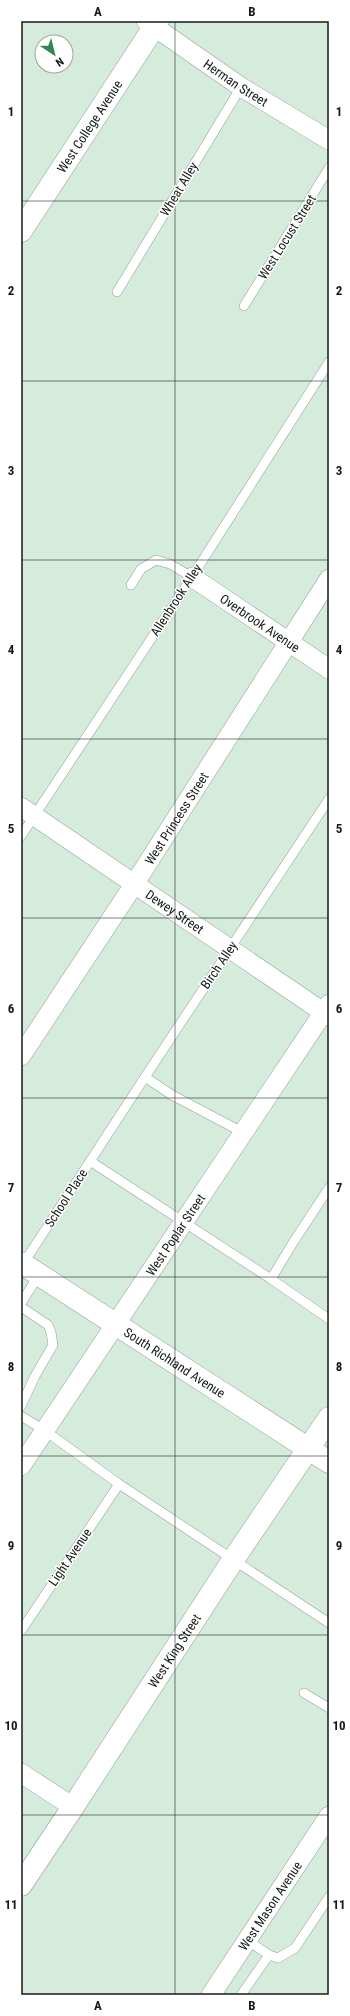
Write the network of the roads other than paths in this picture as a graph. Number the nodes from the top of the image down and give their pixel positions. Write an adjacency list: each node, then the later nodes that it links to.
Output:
1 (153, 23): 2 (street, Herman Street); 5 (street, West College Avenue)
2 (241, 86): 3 (street, Herman Street); 6 (lane, Wheat Alley)
3 (329, 140)
4 (329, 168): 7 (lane, West Locust Street)
5 (21, 231)
6 (117, 292)
7 (244, 306)
8 (329, 362): 9 (lane, Allenbrook Alley)
9 (192, 577): 11 (lane); 12 (street, Overbrook Avenue); 15 (lane, Allenbrook Alley)
10 (329, 579): 12 (street, West Princess Street)
11 (131, 585)
12 (289, 642): 13 (street, Overbrook Avenue); 17 (street, West Princess Street)
13 (329, 669)
14 (329, 799): 18 (lane, Birch Alley)
15 (28, 811): 16 (lane, Allenbrook Alley); 17 (street, Dewey Street)
16 (21, 836)
17 (135, 883): 18 (street, Dewey Street); 20 (street, West Princess Street)
18 (230, 948): 19 (street, Dewey Street); 21 (lane, Birch Alley)
19 (327, 1011): 23 (street, West Poplar Street)
20 (21, 1056)
21 (145, 1076): 22 (lane, Birch Alley); 23 (lane)
22 (109, 1131): 24 (lane, School Place)
23 (244, 1133): 26 (street, West Poplar Street)
24 (90, 1161): 26 (lane); 27 (lane, School Place)
25 (329, 1188): 28 (lane)
26 (183, 1222): 28 (lane); 32 (street, West Poplar Street)
27 (28, 1267): 29 (lane, School Place); 32 (street, South Richland Avenue)
28 (271, 1279): 31 (lane)
29 (21, 1303)
30 (21, 1307): 33 (lane)
31 (329, 1319)
32 (116, 1324): 36 (street, West Poplar Street); 37 (street, South Richland Avenue)
33 (21, 1406)
34 (21, 1416): 36 (lane)
35 (329, 1418): 37 (street, West King Street)
36 (44, 1430): 39 (street, West Poplar Street); 40 (lane)
37 (309, 1448): 38 (street, South Richland Avenue); 41 (street, West King Street)
38 (329, 1462)
39 (21, 1466)
40 (119, 1484): 41 (lane); 43 (lane, Light Avenue)
41 (233, 1560): 42 (lane); 47 (street, West King Street)
42 (329, 1622)
43 (21, 1631)
44 (304, 1692): 45 (lane)
45 (329, 1708)
46 (21, 1773): 47 (street)
47 (73, 1807): 49 (street, West King Street)
48 (329, 1816): 51 (street, West Mason Avenue)
49 (21, 1884)
50 (329, 1897): 52 (lane)
51 (247, 1940): 52 (lane); 53 (street, West Mason Avenue)
52 (269, 1955): 54 (lane)
53 (211, 1995)
54 (241, 1995)

